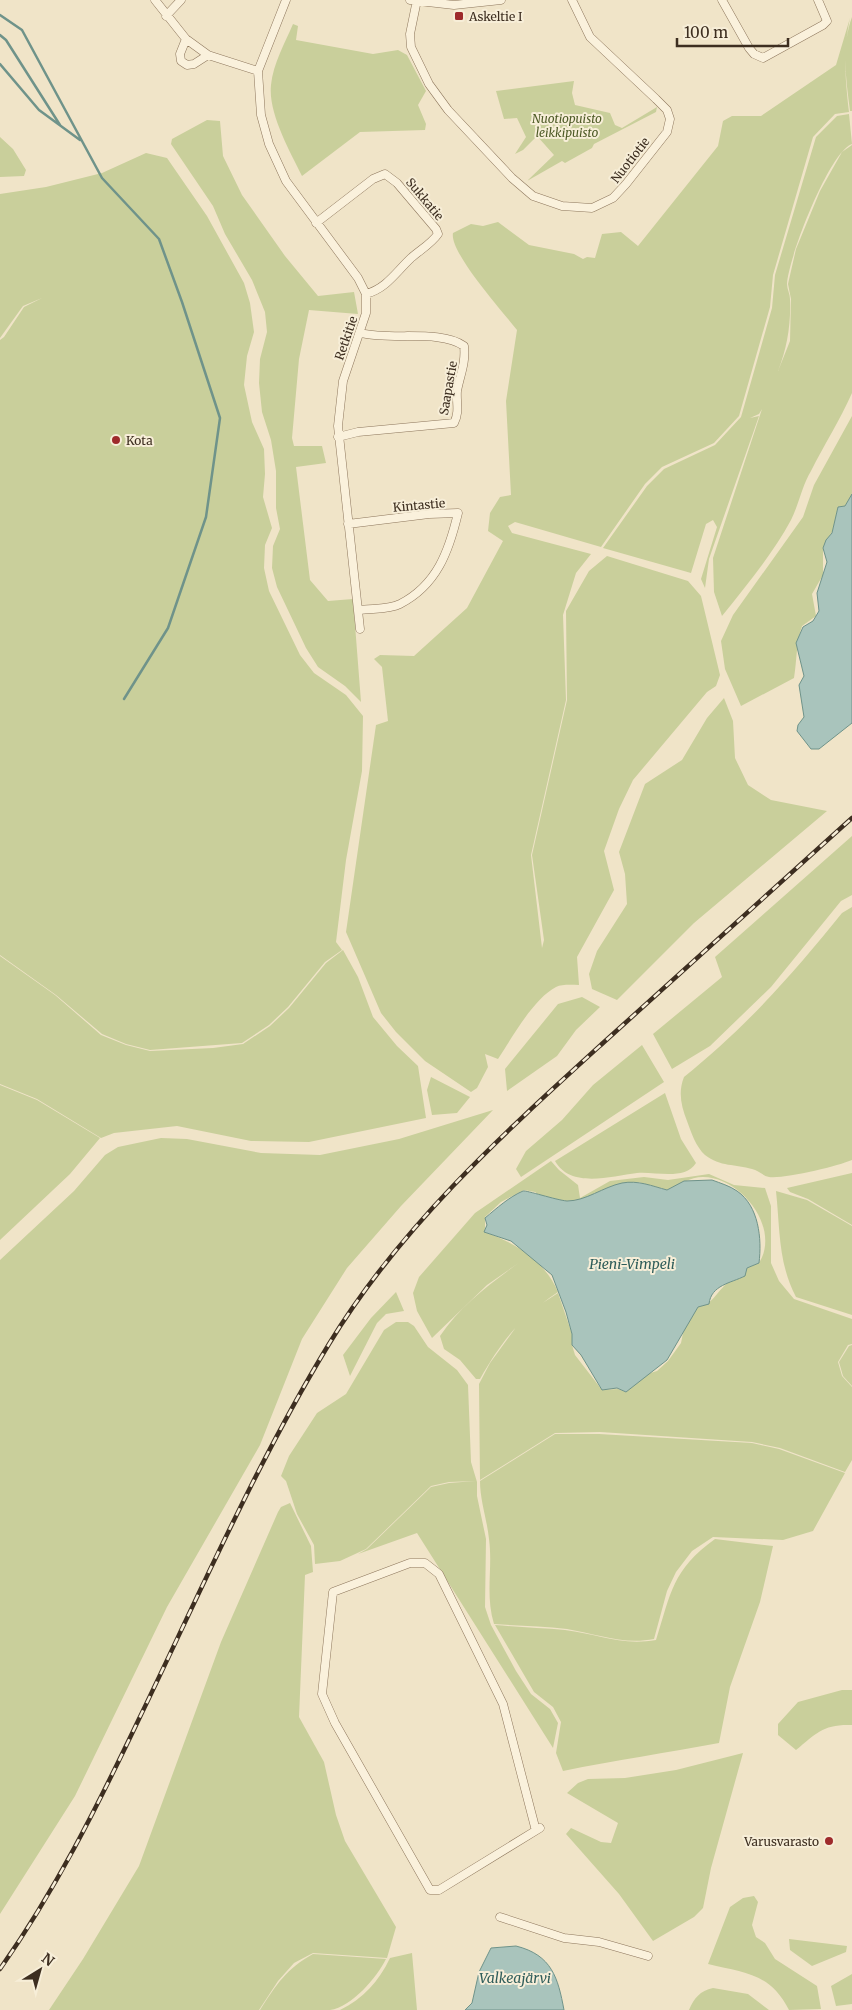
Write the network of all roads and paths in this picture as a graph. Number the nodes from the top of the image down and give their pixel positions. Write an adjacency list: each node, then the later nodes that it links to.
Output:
1 (155, 0): 9 (street)
2 (181, 0): 9 (street)
3 (286, 0): 12 (street)
4 (501, 0): 8 (street)
5 (572, 0): 8 (street, Nuotiotie)
6 (722, 0): 7 (street)
7 (818, 0)
8 (414, 1)
9 (166, 16): 10 (street)
10 (186, 39): 11 (street); 11 (street)
11 (208, 55): 12 (street)
12 (258, 71): 13 (street)
13 (316, 223): 14 (street); 14 (street, Sukkatie)
14 (366, 294): 15 (street, Retkitie)
15 (361, 333): 16 (street, Retkitie); 16 (street, Saapastie)
16 (338, 437): 17 (street, Retkitie)
17 (348, 524): 18 (street, Retkitie); 18 (street, Kintastie)
18 (359, 610): 19 (street, Retkitie)
19 (360, 628)
20 (538, 1827): 20 (street)
21 (500, 1917): 22 (street)
22 (648, 1956)

